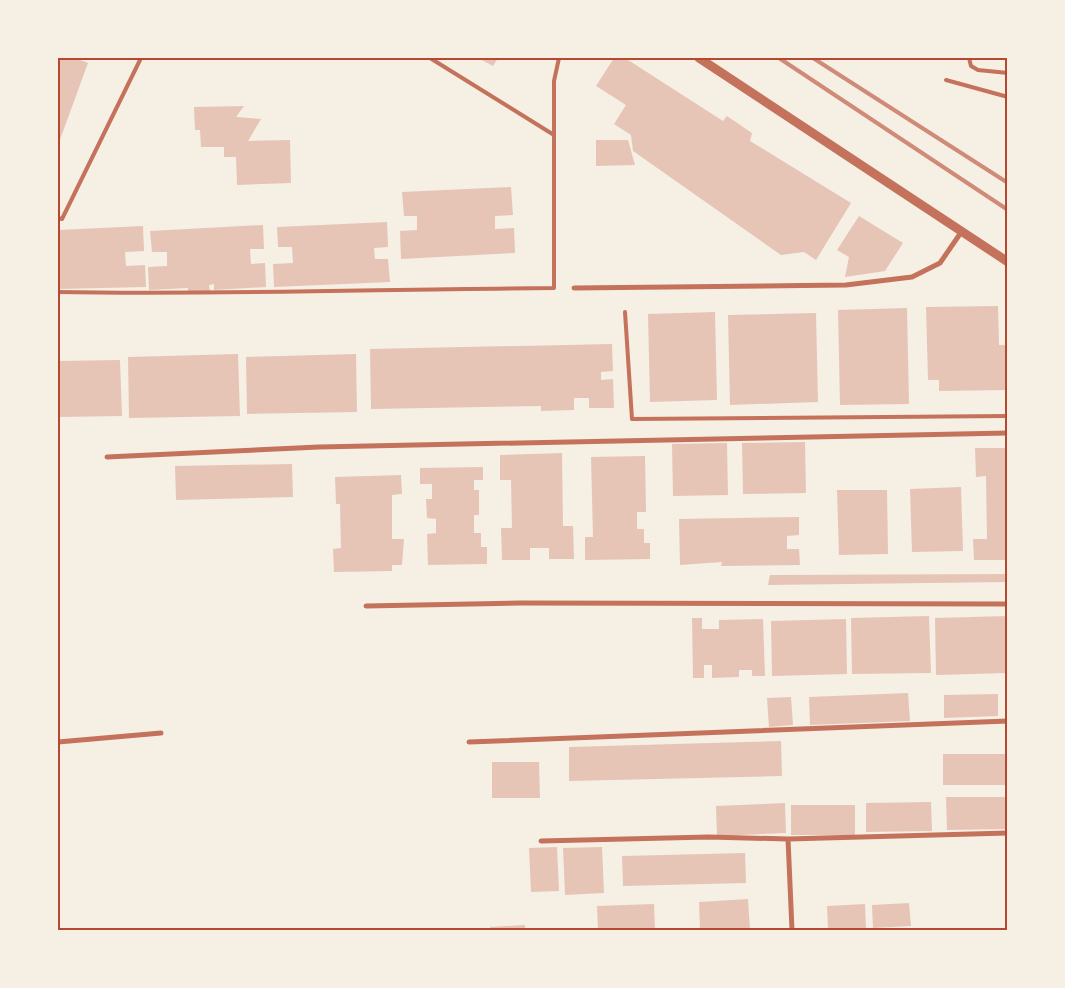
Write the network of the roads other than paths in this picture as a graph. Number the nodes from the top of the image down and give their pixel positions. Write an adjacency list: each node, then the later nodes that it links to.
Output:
1 (141, 58): 10 (lane)
2 (430, 58): 9 (lane)
3 (559, 58): 9 (lane)
4 (699, 58): 11 (street)
5 (969, 58): 6 (lane)
6 (1008, 73)
7 (946, 80): 8 (lane)
8 (1008, 97)
9 (554, 135): 14 (lane)
10 (58, 218)
11 (962, 231): 12 (street); 13 (street)
12 (1008, 262)
13 (574, 288)
14 (58, 292)
15 (625, 312): 16 (lane)
16 (1008, 416)
17 (1008, 433): 18 (street)
18 (107, 457)
19 (1008, 604): 20 (street)
20 (366, 606)
21 (1008, 721): 24 (street)
22 (161, 733): 23 (street)
23 (58, 742)
24 (469, 742)
25 (1008, 833): 26 (street)
26 (788, 839): 27 (street); 28 (street)
27 (540, 841)
28 (792, 930)

